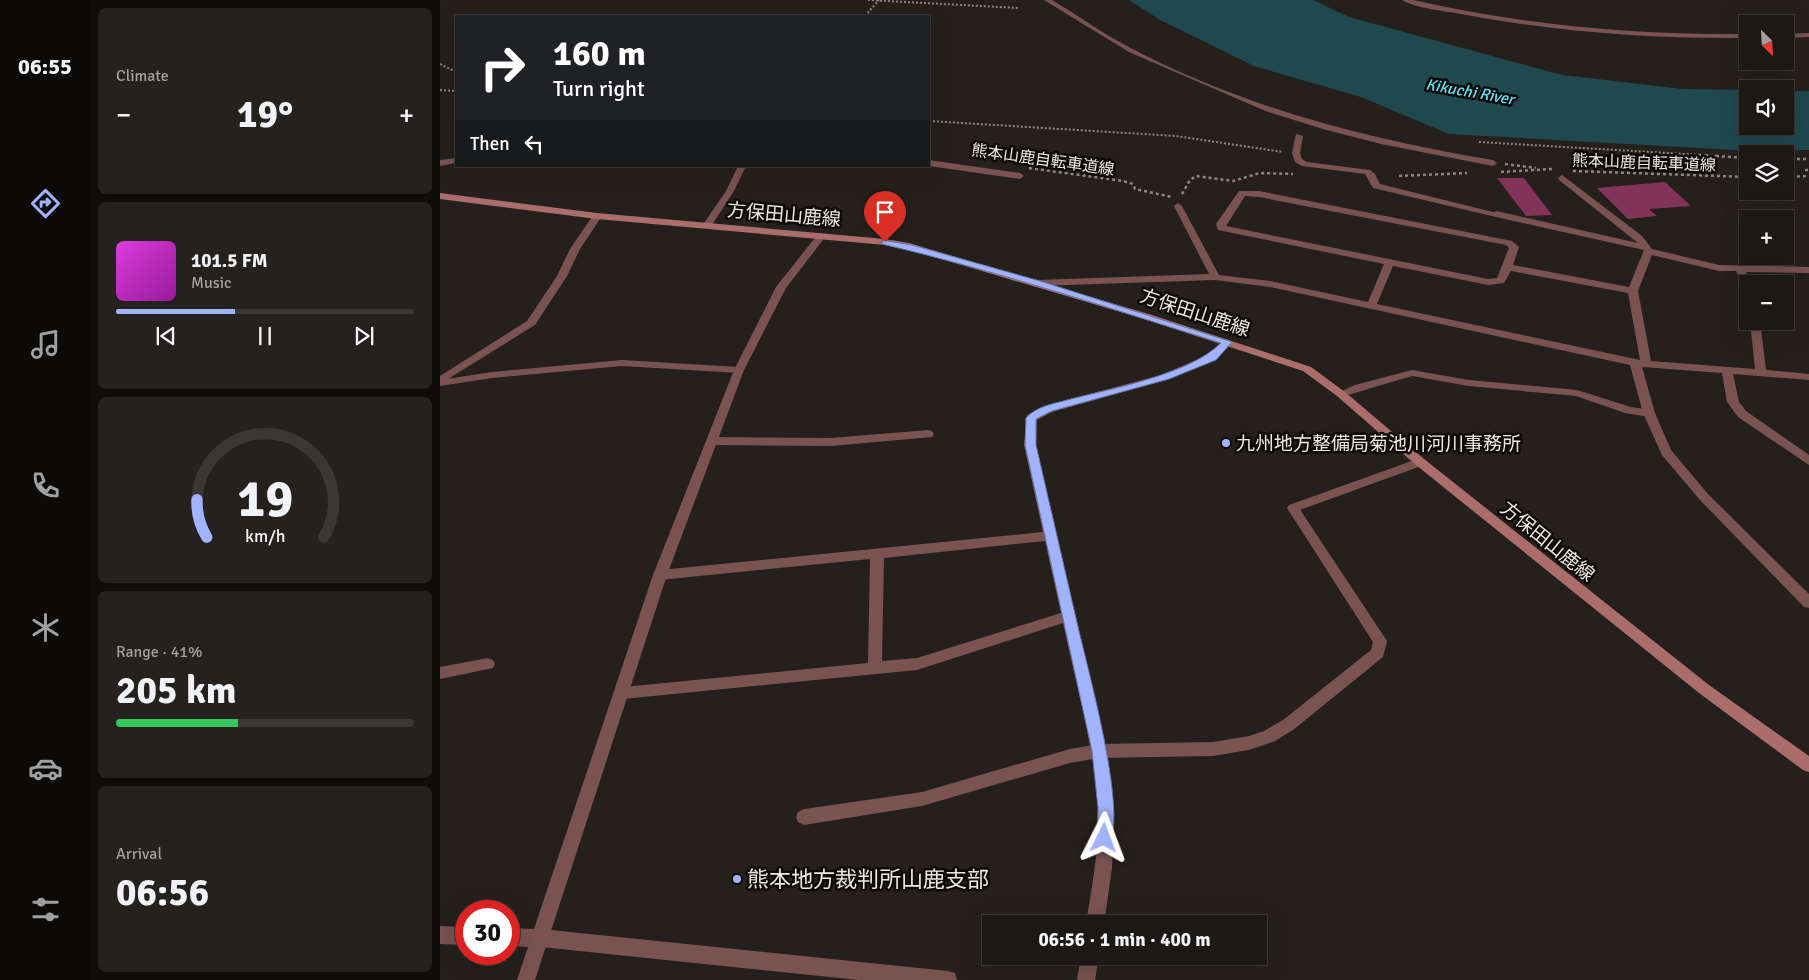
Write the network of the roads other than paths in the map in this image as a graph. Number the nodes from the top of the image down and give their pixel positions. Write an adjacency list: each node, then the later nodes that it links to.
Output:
1 (1047, 0): 10 (street)
2 (1405, 0): 4 (street)
3 (1809, 35): 5 (street)
4 (1739, 36)
5 (1794, 36)
6 (1299, 136): 19 (street)
7 (455, 162): 8 (street)
8 (440, 163)
9 (930, 163): 12 (street)
10 (1493, 163)
11 (742, 167): 17 (street)
12 (1022, 171)
13 (1563, 173): 19 (street)
14 (440, 196): 16 (main road, 方保田山鹿線)
15 (1178, 204): 25 (street)
16 (598, 216): 17 (main road, 方保田山鹿線); 36 (street)
17 (707, 226): 18 (main road, 方保田山鹿線)
18 (821, 236): 26 (main road, 方保田山鹿線); 32 (street)
19 (1647, 250): 22 (street); 27 (street)
20 (1390, 262): 21 (street); 21 (street); 28 (street)
21 (1508, 266): 27 (street)
22 (1739, 268): 23 (street); 24 (street)
23 (1809, 270)
24 (1743, 275)
25 (1215, 277): 26 (street); 28 (street)
26 (1037, 283): 30 (main road, 方保田山鹿線)
27 (1633, 291): 31 (street)
28 (1371, 306): 31 (street)
29 (1756, 330): 34 (street)
30 (1227, 342): 37 (main road, 方保田山鹿線); 43 (street)
31 (1640, 363): 33 (street); 38 (street)
32 (738, 370): 36 (street); 40 (street)
33 (1727, 371): 34 (street); 41 (street)
34 (1761, 373): 35 (street)
35 (1809, 377)
36 (440, 382)
37 (1341, 394): 38 (street); 42 (main road, 方保田山鹿線)
38 (1649, 413): 46 (street)
39 (928, 434): 40 (street)
40 (712, 441): 45 (street)
41 (1809, 461)
42 (1420, 462): 52 (street); 53 (main road, 方保田山鹿線)
43 (1051, 536): 44 (street); 47 (street)
44 (877, 554): 45 (street); 49 (street)
45 (660, 575): 51 (street)
46 (1809, 603)
47 (1069, 616): 49 (street); 52 (street)
48 (488, 664): 50 (street)
49 (875, 668): 51 (street)
50 (440, 673)
51 (623, 693): 59 (street)
52 (1099, 751): 54 (street); 55 (street)
53 (1809, 765)
54 (804, 817)
55 (1096, 915)
56 (440, 935): 57 (street)
57 (455, 936)
58 (520, 937): 59 (street)
59 (541, 938): 61 (street); 62 (street)
60 (1088, 965): 63 (street)
61 (526, 980)
62 (948, 980)
63 (1086, 980)

